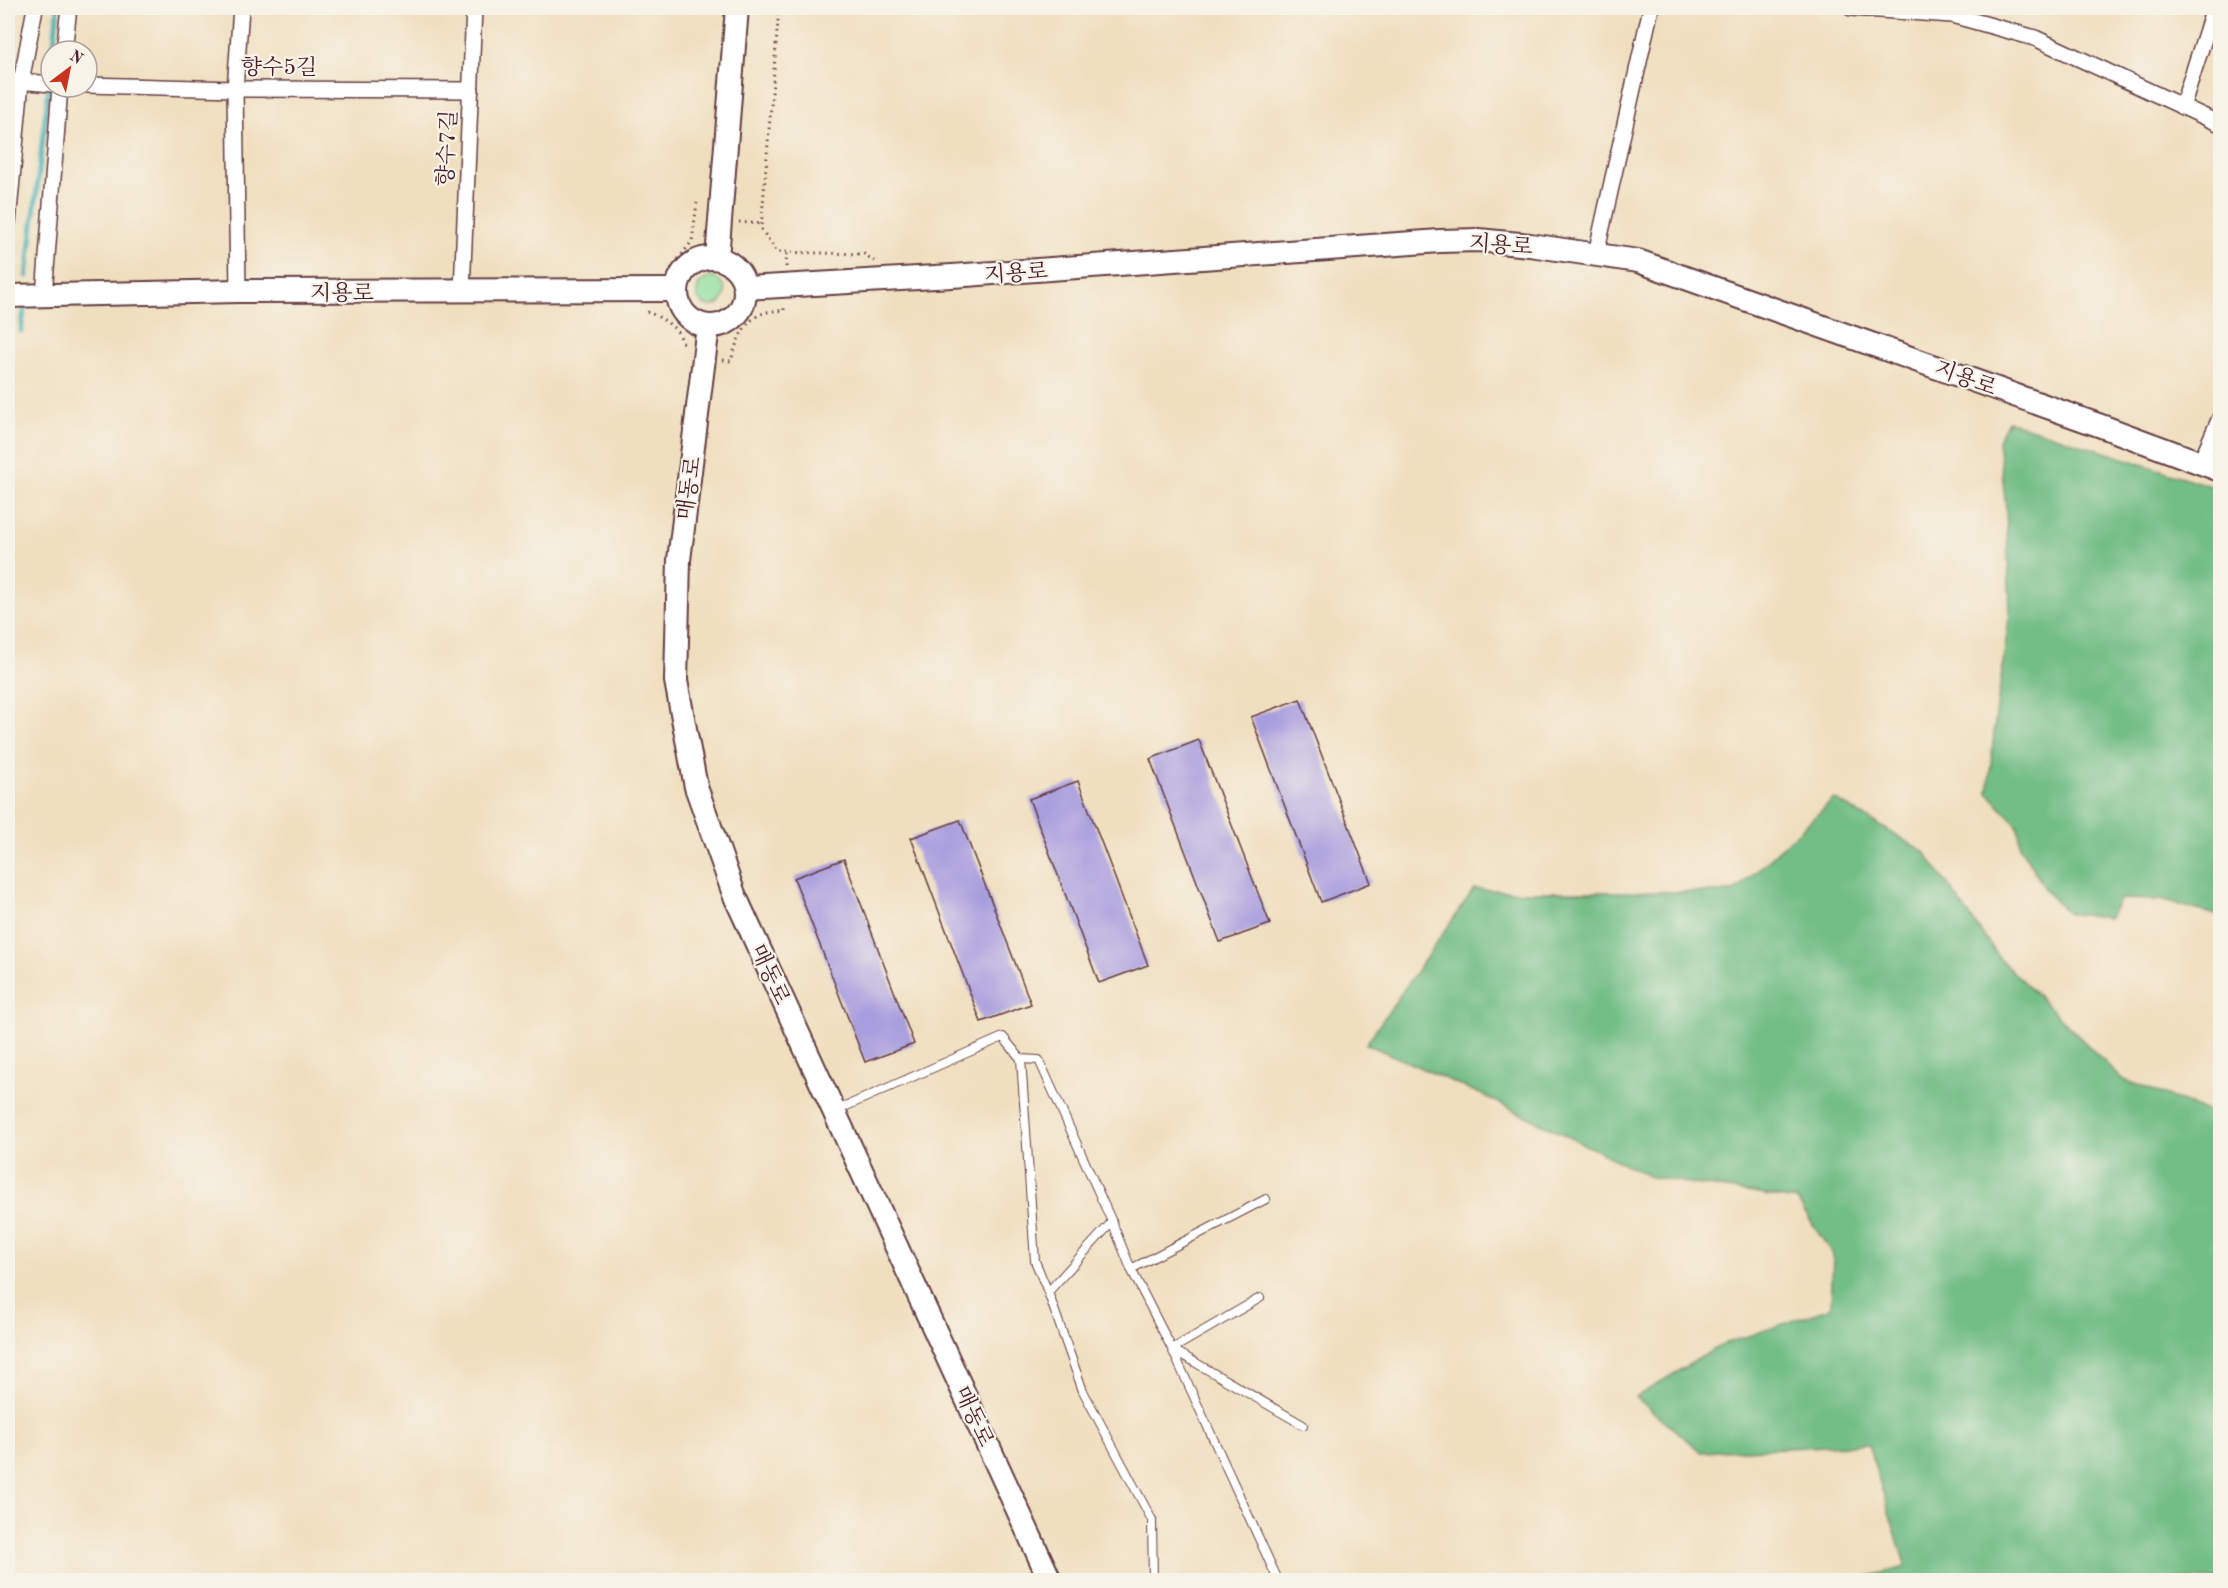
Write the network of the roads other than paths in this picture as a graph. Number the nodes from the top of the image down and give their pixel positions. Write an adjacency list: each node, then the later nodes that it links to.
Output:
1 (35, 8): 11 (street)
2 (69, 8): 10 (street)
3 (241, 8): 14 (street)
4 (474, 8): 15 (street, 향수7길)
5 (737, 8): 21 (street)
6 (1651, 8): 20 (street)
7 (1851, 8): 9 (street)
8 (2214, 8): 17 (street)
9 (1953, 11): 17 (street)
10 (65, 39)
11 (20, 82): 12 (street); 19 (street)
12 (39, 83)
13 (99, 85): 14 (street, 향수5길)
14 (235, 89): 15 (street, 향수5길); 24 (street)
15 (471, 90): 25 (street, 향수7길)
16 (59, 99): 27 (street)
17 (2182, 107): 18 (street)
18 (2220, 124)
19 (8, 222)
20 (1596, 254): 22 (street, 지용로); 30 (street, 지용로)
21 (717, 258): 22 (street); 23 (street)
22 (745, 288): 28 (street)
23 (677, 290): 25 (street, 지용로); 28 (street)
24 (238, 291): 25 (street, 지용로); 27 (street, 지용로)
25 (462, 291)
26 (8, 296): 27 (street, 지용로)
27 (45, 296)
28 (708, 326): 32 (street, 매동로)
29 (2220, 418): 30 (street)
30 (2210, 466)
31 (1021, 1059): 32 (lane); 34 (lane); 36 (lane)
32 (834, 1111): 40 (street, 매동로)
33 (1266, 1199): 35 (lane)
34 (1112, 1222): 35 (lane); 36 (lane)
35 (1131, 1269): 38 (lane)
36 (1048, 1292): 41 (lane)
37 (1260, 1298): 38 (lane)
38 (1172, 1348): 39 (lane); 42 (lane)
39 (1303, 1425)
40 (1050, 1581)
41 (1153, 1581)
42 (1278, 1581)

